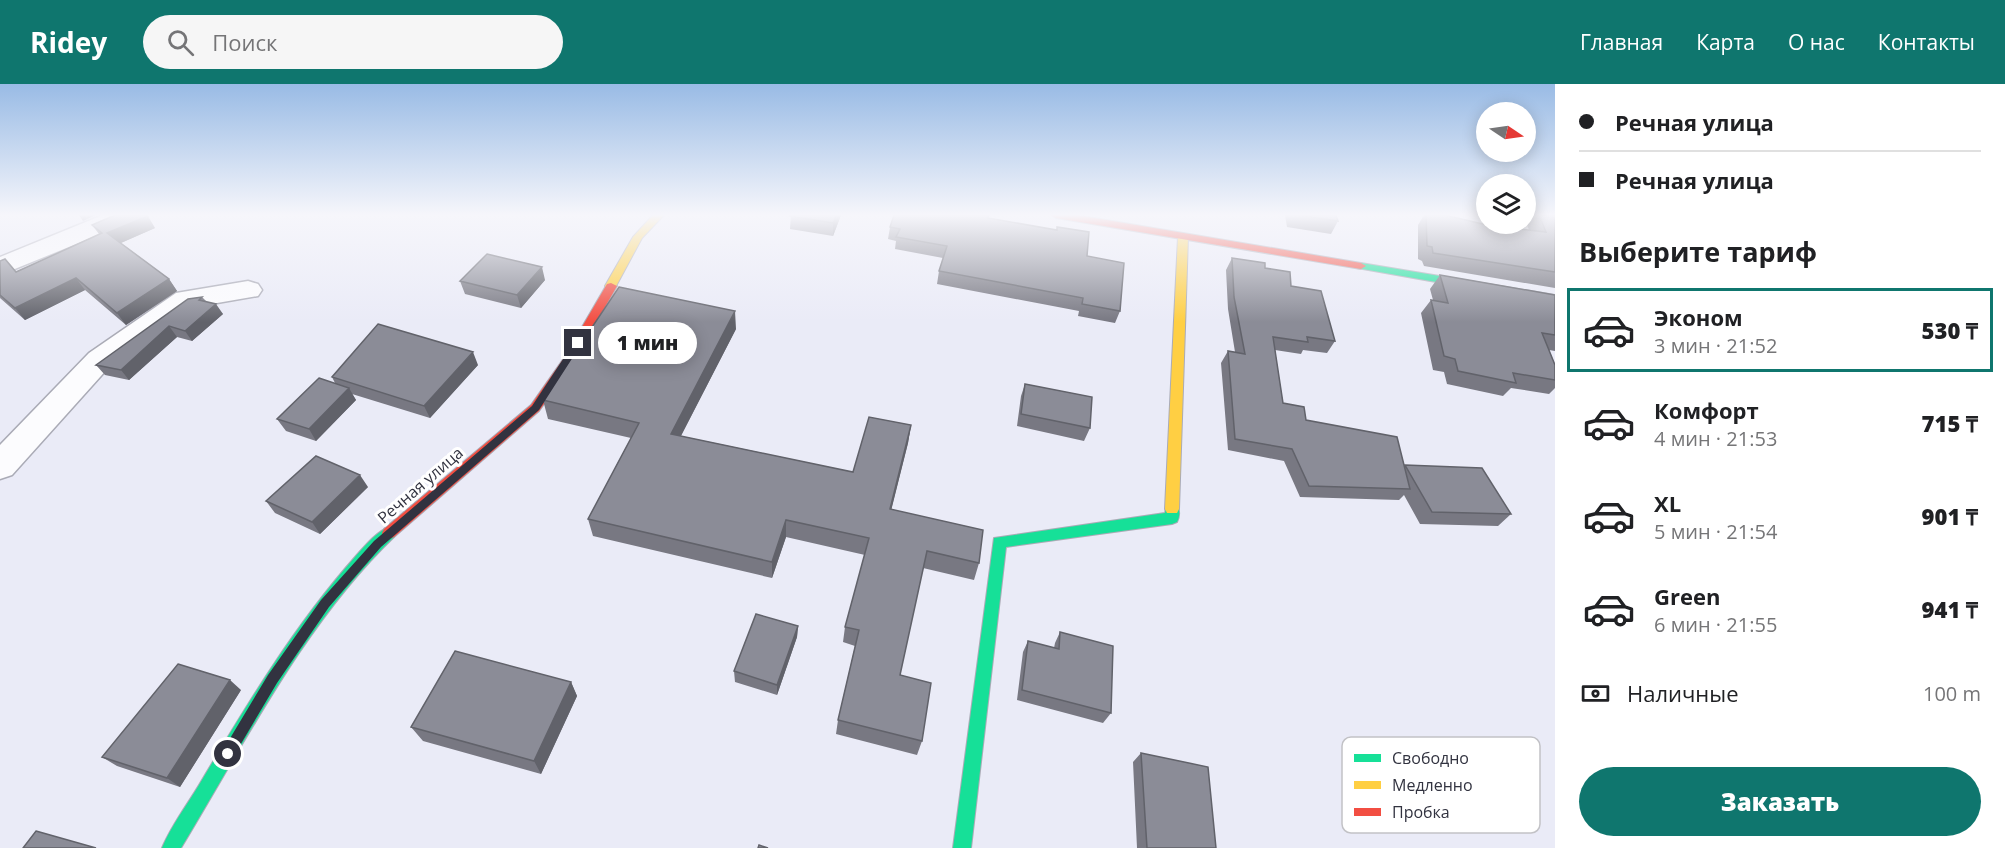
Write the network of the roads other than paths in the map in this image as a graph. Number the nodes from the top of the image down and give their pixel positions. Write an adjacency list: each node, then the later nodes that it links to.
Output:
1 (40, 251): 5 (street)
2 (630, 251): 9 (street, Речная улица)
3 (1182, 251): 10 (street)
4 (1265, 251): 7 (street)
5 (0, 267)
6 (248, 290): 8 (street)
7 (1555, 299)
8 (0, 466)
9 (171, 848)
10 (962, 848)

